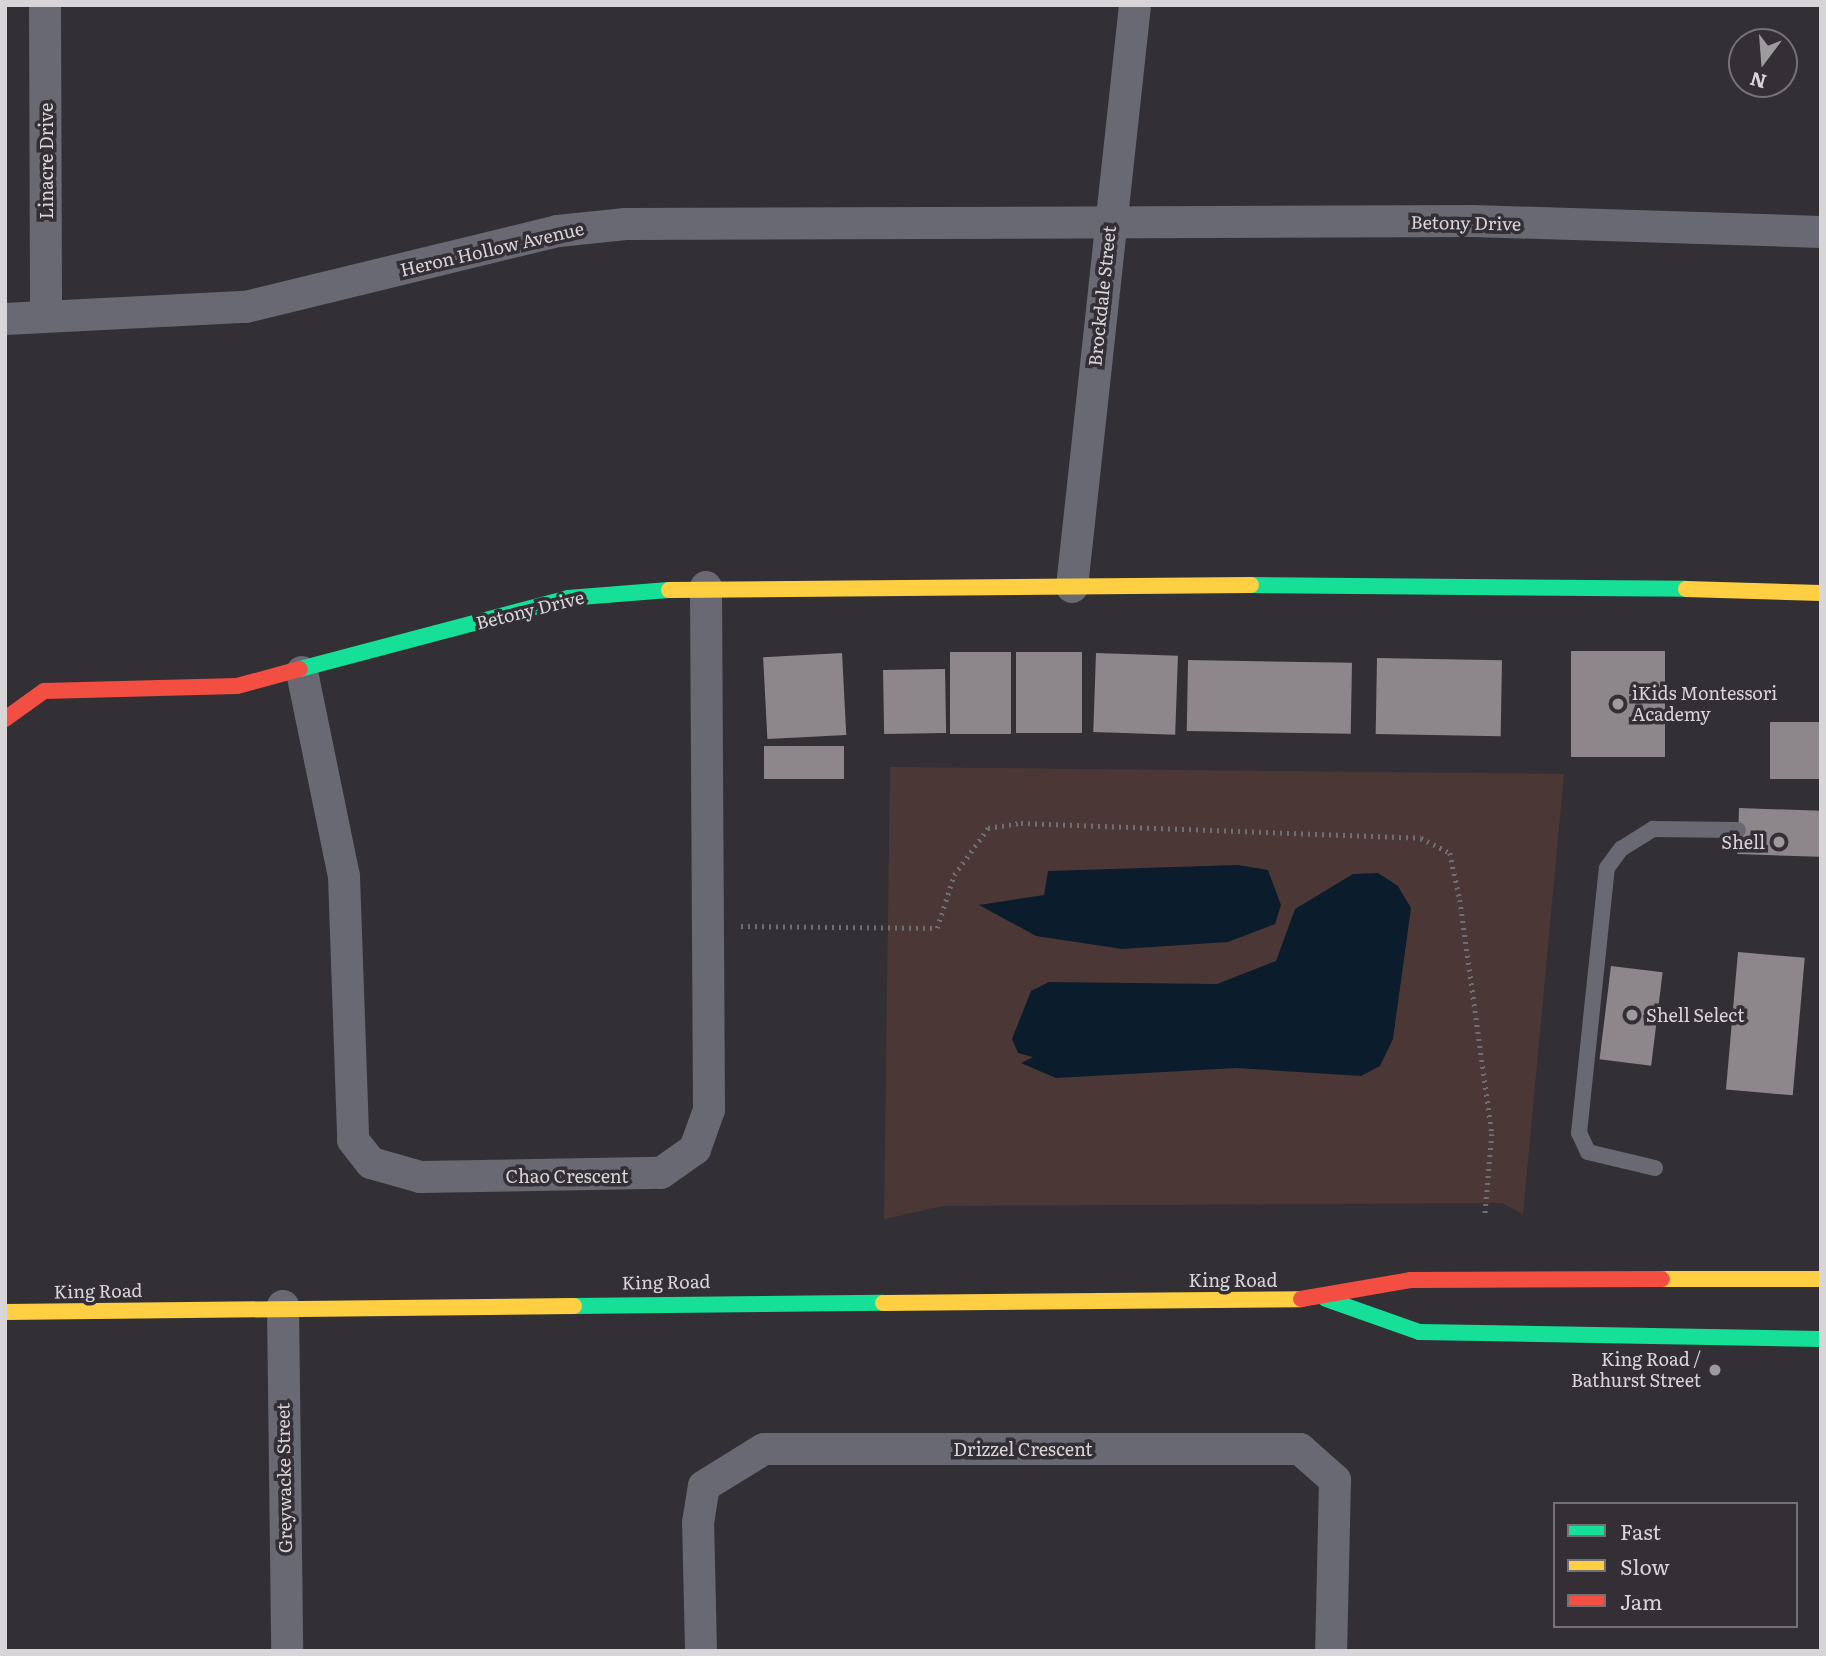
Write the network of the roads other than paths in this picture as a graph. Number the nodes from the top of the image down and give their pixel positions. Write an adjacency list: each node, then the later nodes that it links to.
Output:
1 (45, 5): 5 (street, Linacre Drive)
2 (1135, 5): 3 (street, Brockdale Street)
3 (1110, 223): 4 (street, Betony Drive); 5 (street, Heron Hollow Avenue); 8 (street, Brockdale Street)
4 (1821, 232)
5 (46, 316): 6 (street, Heron Hollow Avenue)
6 (5, 319)
7 (706, 587): 8 (main road, Betony Drive); 10 (main road, Betony Drive); 10 (street, Chao Crescent)
8 (1072, 587): 9 (main road, Betony Drive)
9 (1821, 593)
10 (302, 672): 11 (main road, Betony Drive)
11 (5, 719)
12 (1738, 831): 13 (lane)
13 (1655, 1168)
14 (1821, 1279): 15 (main road, King Road)
15 (1326, 1299): 16 (main road, King Road); 18 (main road, King Road)
16 (283, 1306): 17 (main road, King Road); 19 (street, Greywacke Street)
17 (5, 1312)
18 (1821, 1339)
19 (286, 1651)
20 (701, 1651): 21 (street, Drizzel Crescent)
21 (1331, 1651)

